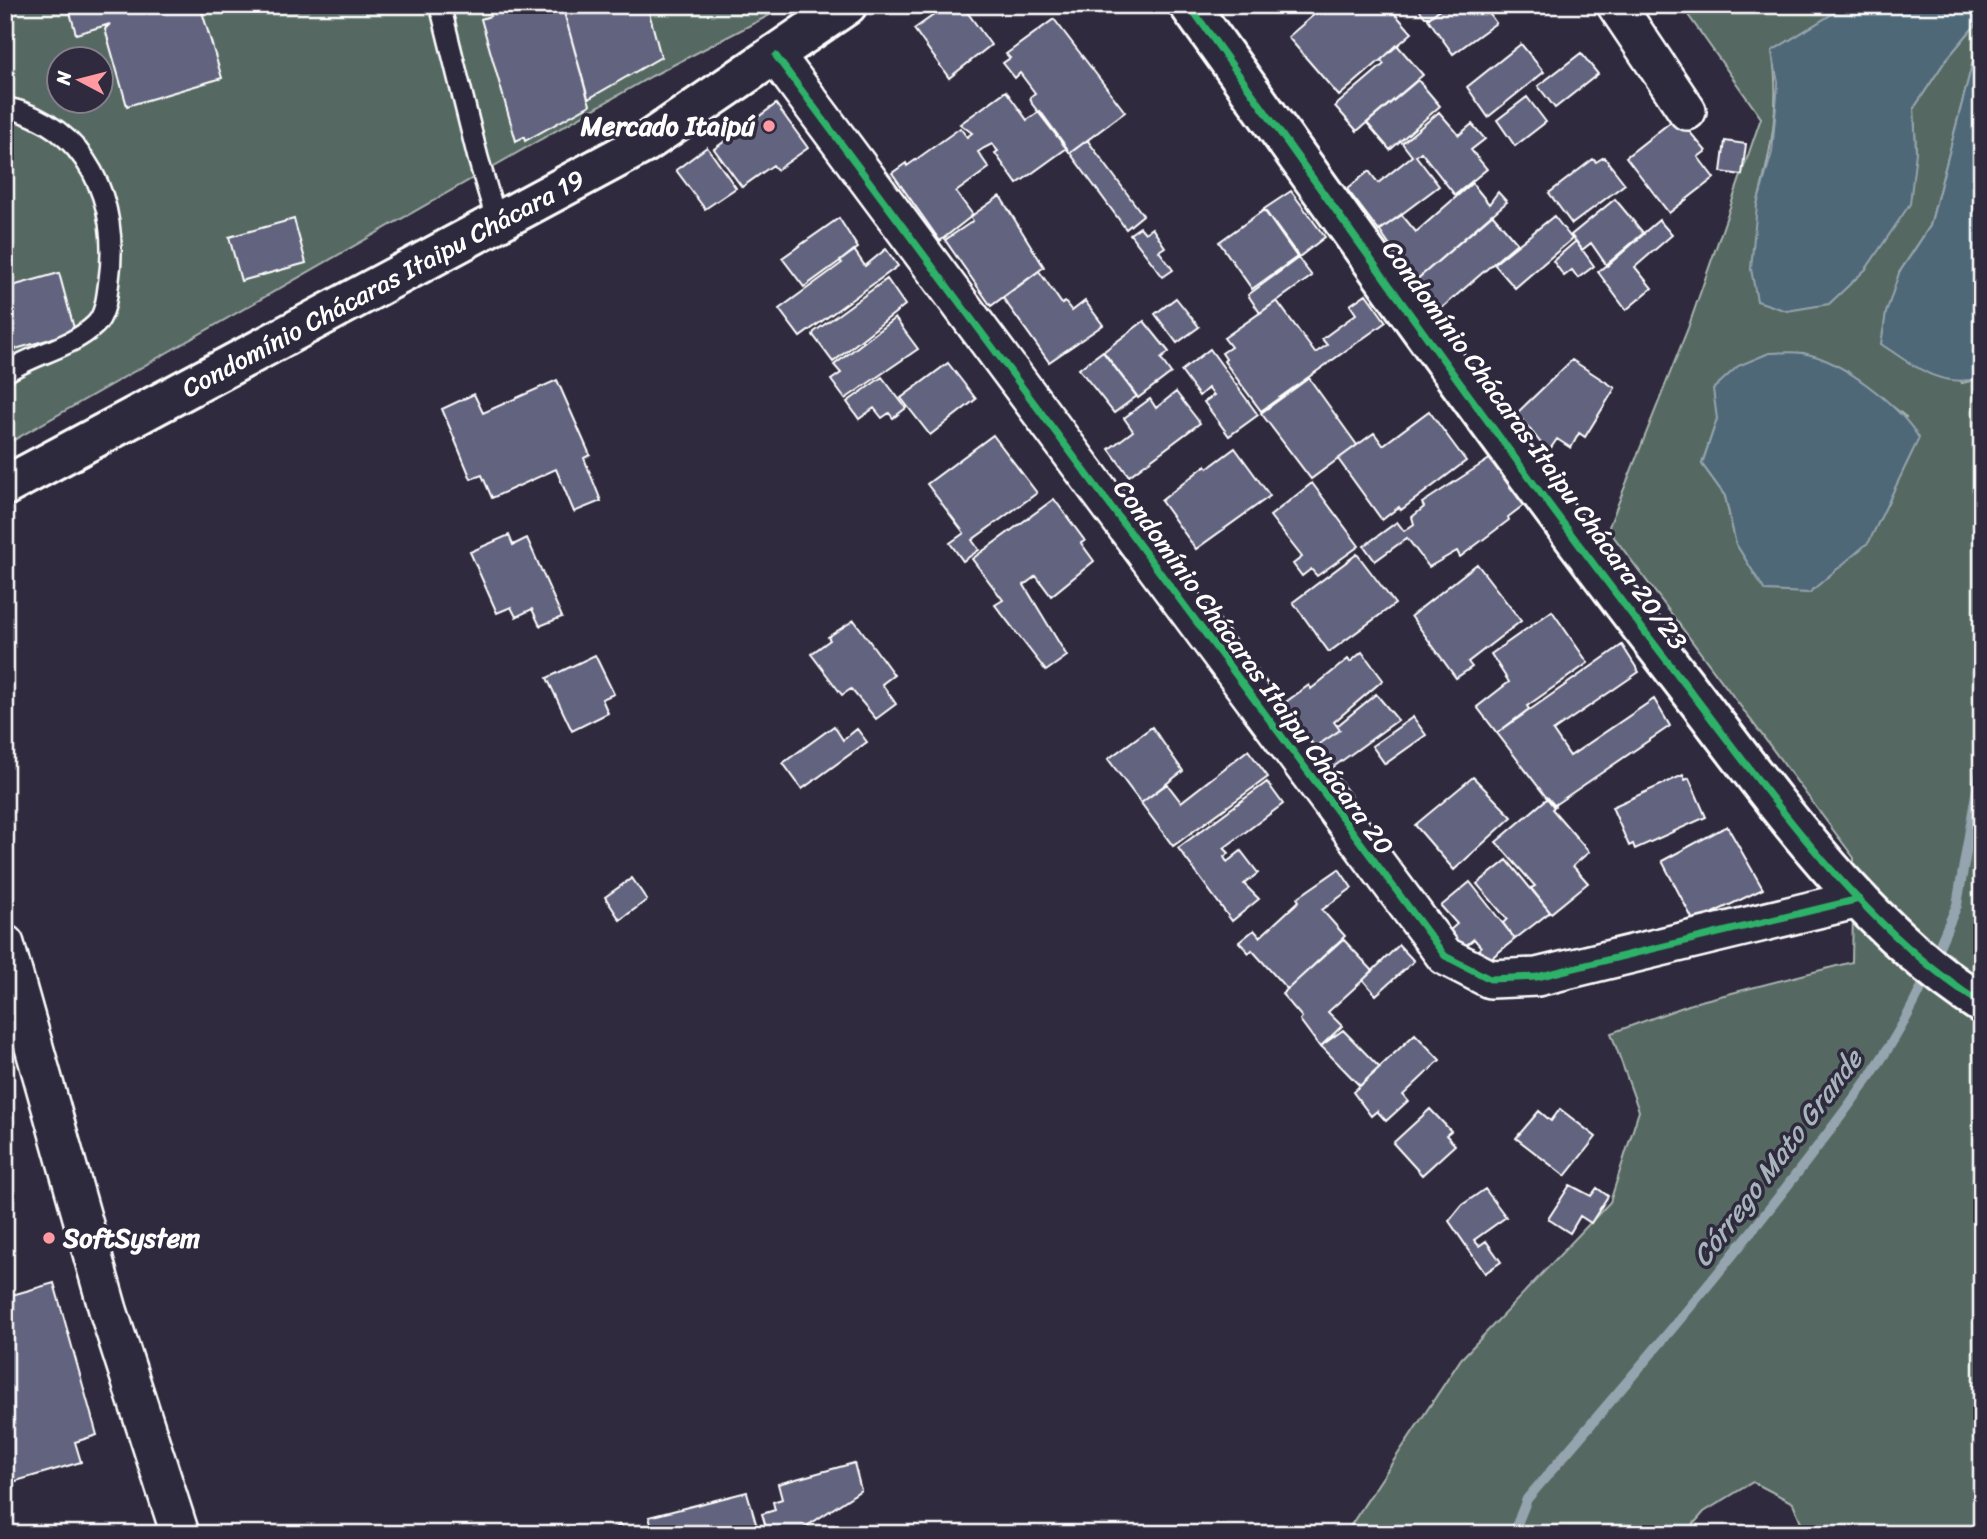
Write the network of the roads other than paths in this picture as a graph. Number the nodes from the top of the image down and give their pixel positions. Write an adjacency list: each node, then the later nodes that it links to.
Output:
1 (440, 5): 8 (lane)
2 (847, 5): 5 (street)
3 (1189, 5): 11 (street, Condomínio Chácaras Itaipu Chácara 20/23)
4 (1616, 5): 7 (street)
5 (766, 63): 8 (street, Condomínio Chácaras Itaipu Chácara 19); 11 (street, Condomínio Chácaras Itaipu Chácara 20)
6 (5, 107): 9 (lane)
7 (1687, 111)
8 (497, 222): 10 (street, Condomínio Chácaras Itaipu Chácara 19)
9 (5, 373)
10 (5, 486)
11 (1860, 899): 13 (street, Condomínio Chácaras Itaipu Chácara 20/23)
12 (5, 944): 14 (street)
13 (1967, 995)
14 (180, 1534)

